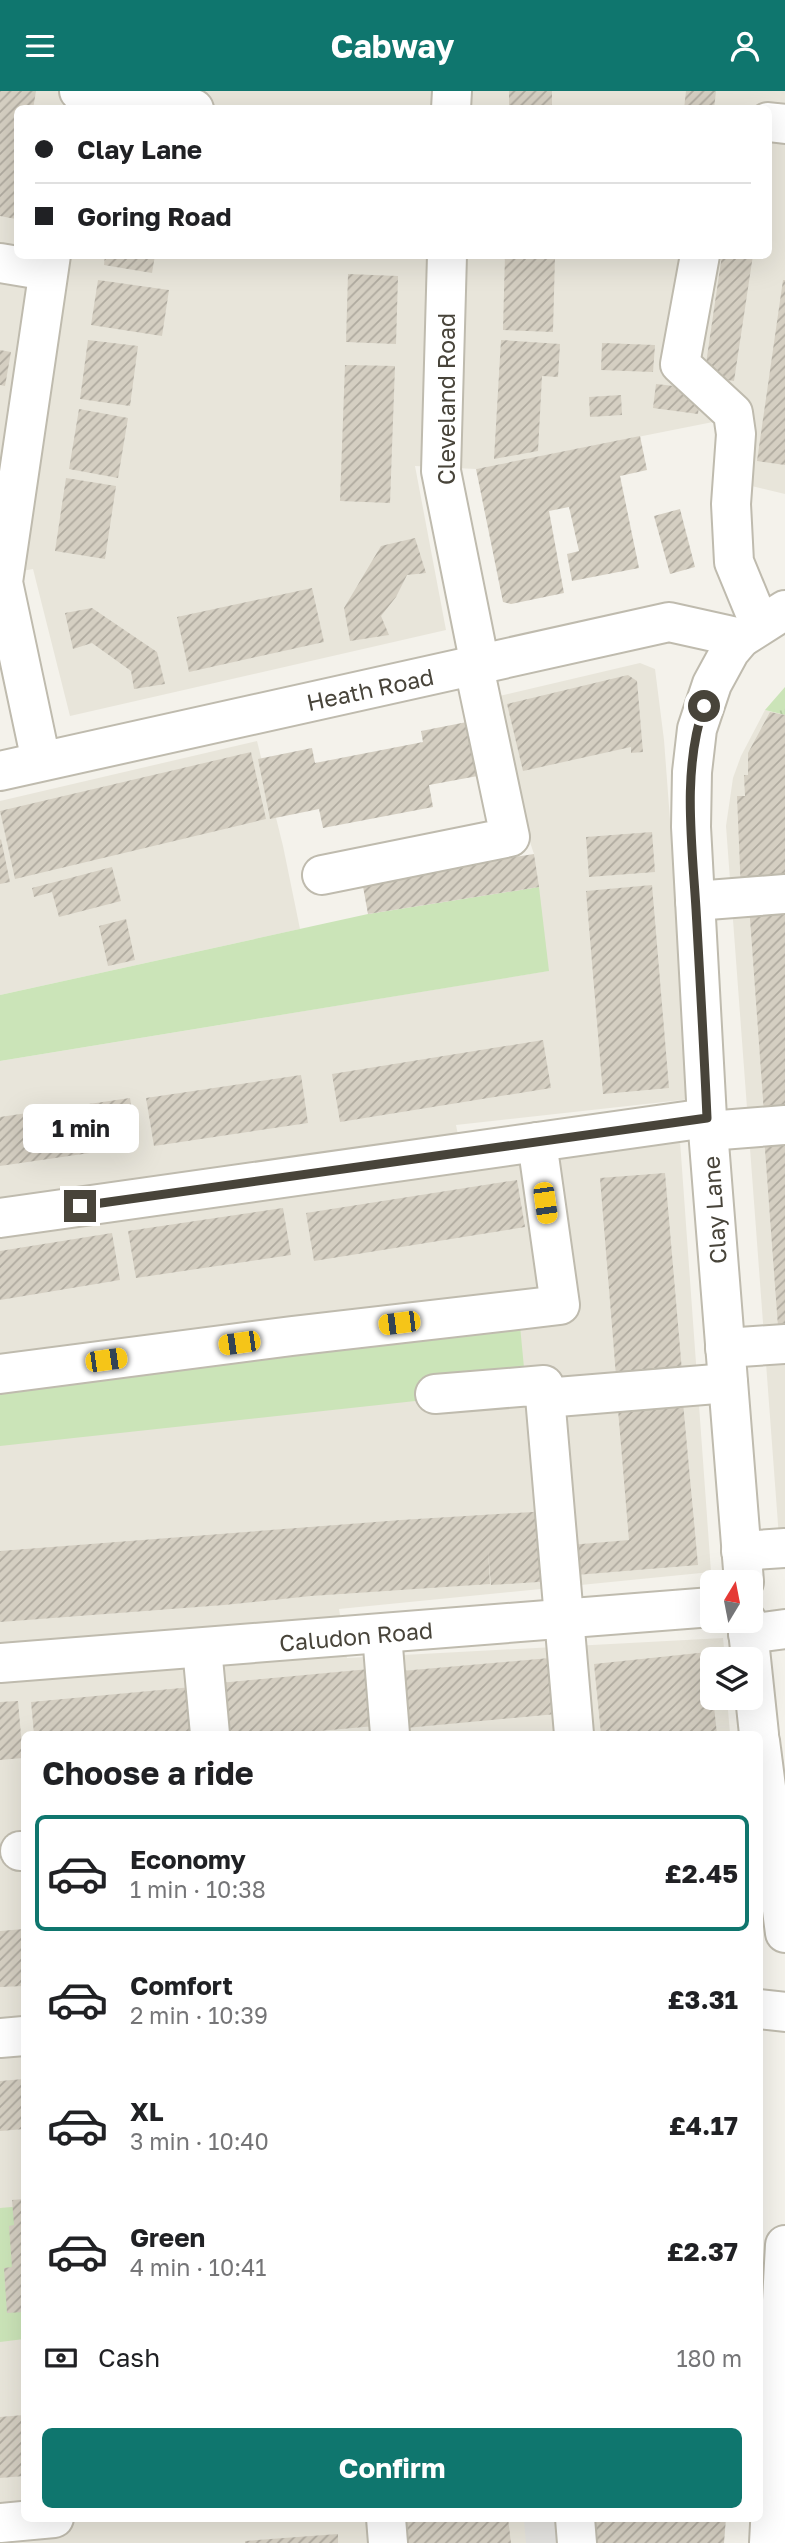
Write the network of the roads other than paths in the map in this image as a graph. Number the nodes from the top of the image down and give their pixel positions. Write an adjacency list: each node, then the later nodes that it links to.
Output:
1 (79, 91): 2 (street)
2 (168, 105)
3 (447, 259): 8 (street, Cleveland Road)
4 (699, 259): 7 (street)
5 (0, 263): 6 (street)
6 (49, 263): 9 (street)
7 (762, 624): 8 (street, Heath Road); 13 (street, Clay Lane)
8 (477, 666): 9 (street, Heath Road); 11 (street, Cleveland Road)
9 (41, 761): 10 (street, Heath Road)
10 (0, 771)
11 (322, 875)
12 (785, 894): 13 (street)
13 (695, 901): 14 (street, Clay Lane)
14 (708, 1124): 15 (street); 16 (street); 19 (street, Clay Lane)
15 (785, 1125)
16 (537, 1142): 17 (street); 20 (street)
17 (0, 1217)
18 (785, 1345): 19 (street)
19 (727, 1366): 22 (street); 24 (street, Clay Lane)
20 (0, 1374)
21 (435, 1394): 22 (street)
22 (545, 1398): 26 (street)
23 (785, 1548): 24 (street)
24 (743, 1566)
25 (700, 1608): 26 (street, Caludon Road)
26 (563, 1619): 28 (street, Caludon Road); 33 (street)
27 (760, 1633): 34 (street)
28 (382, 1634): 29 (street, Caludon Road); 32 (street)
29 (202, 1648): 30 (street, Caludon Road); 31 (street)
30 (0, 1663)
31 (210, 1731)
32 (390, 1731)
33 (574, 1731)
34 (759, 1731)
35 (769, 1761): 36 (street)
36 (785, 1933)
37 (763, 2009): 38 (street)
38 (785, 2012)
39 (21, 2036): 40 (street)
40 (0, 2038)
41 (785, 2245): 42 (street)
42 (771, 2289): 43 (street)
43 (773, 2446): 50 (street)
44 (21, 2521): 47 (street)
45 (386, 2522): 48 (street)
46 (575, 2522): 49 (street)
47 (0, 2523)
48 (388, 2543)
49 (577, 2543)
50 (769, 2543)

